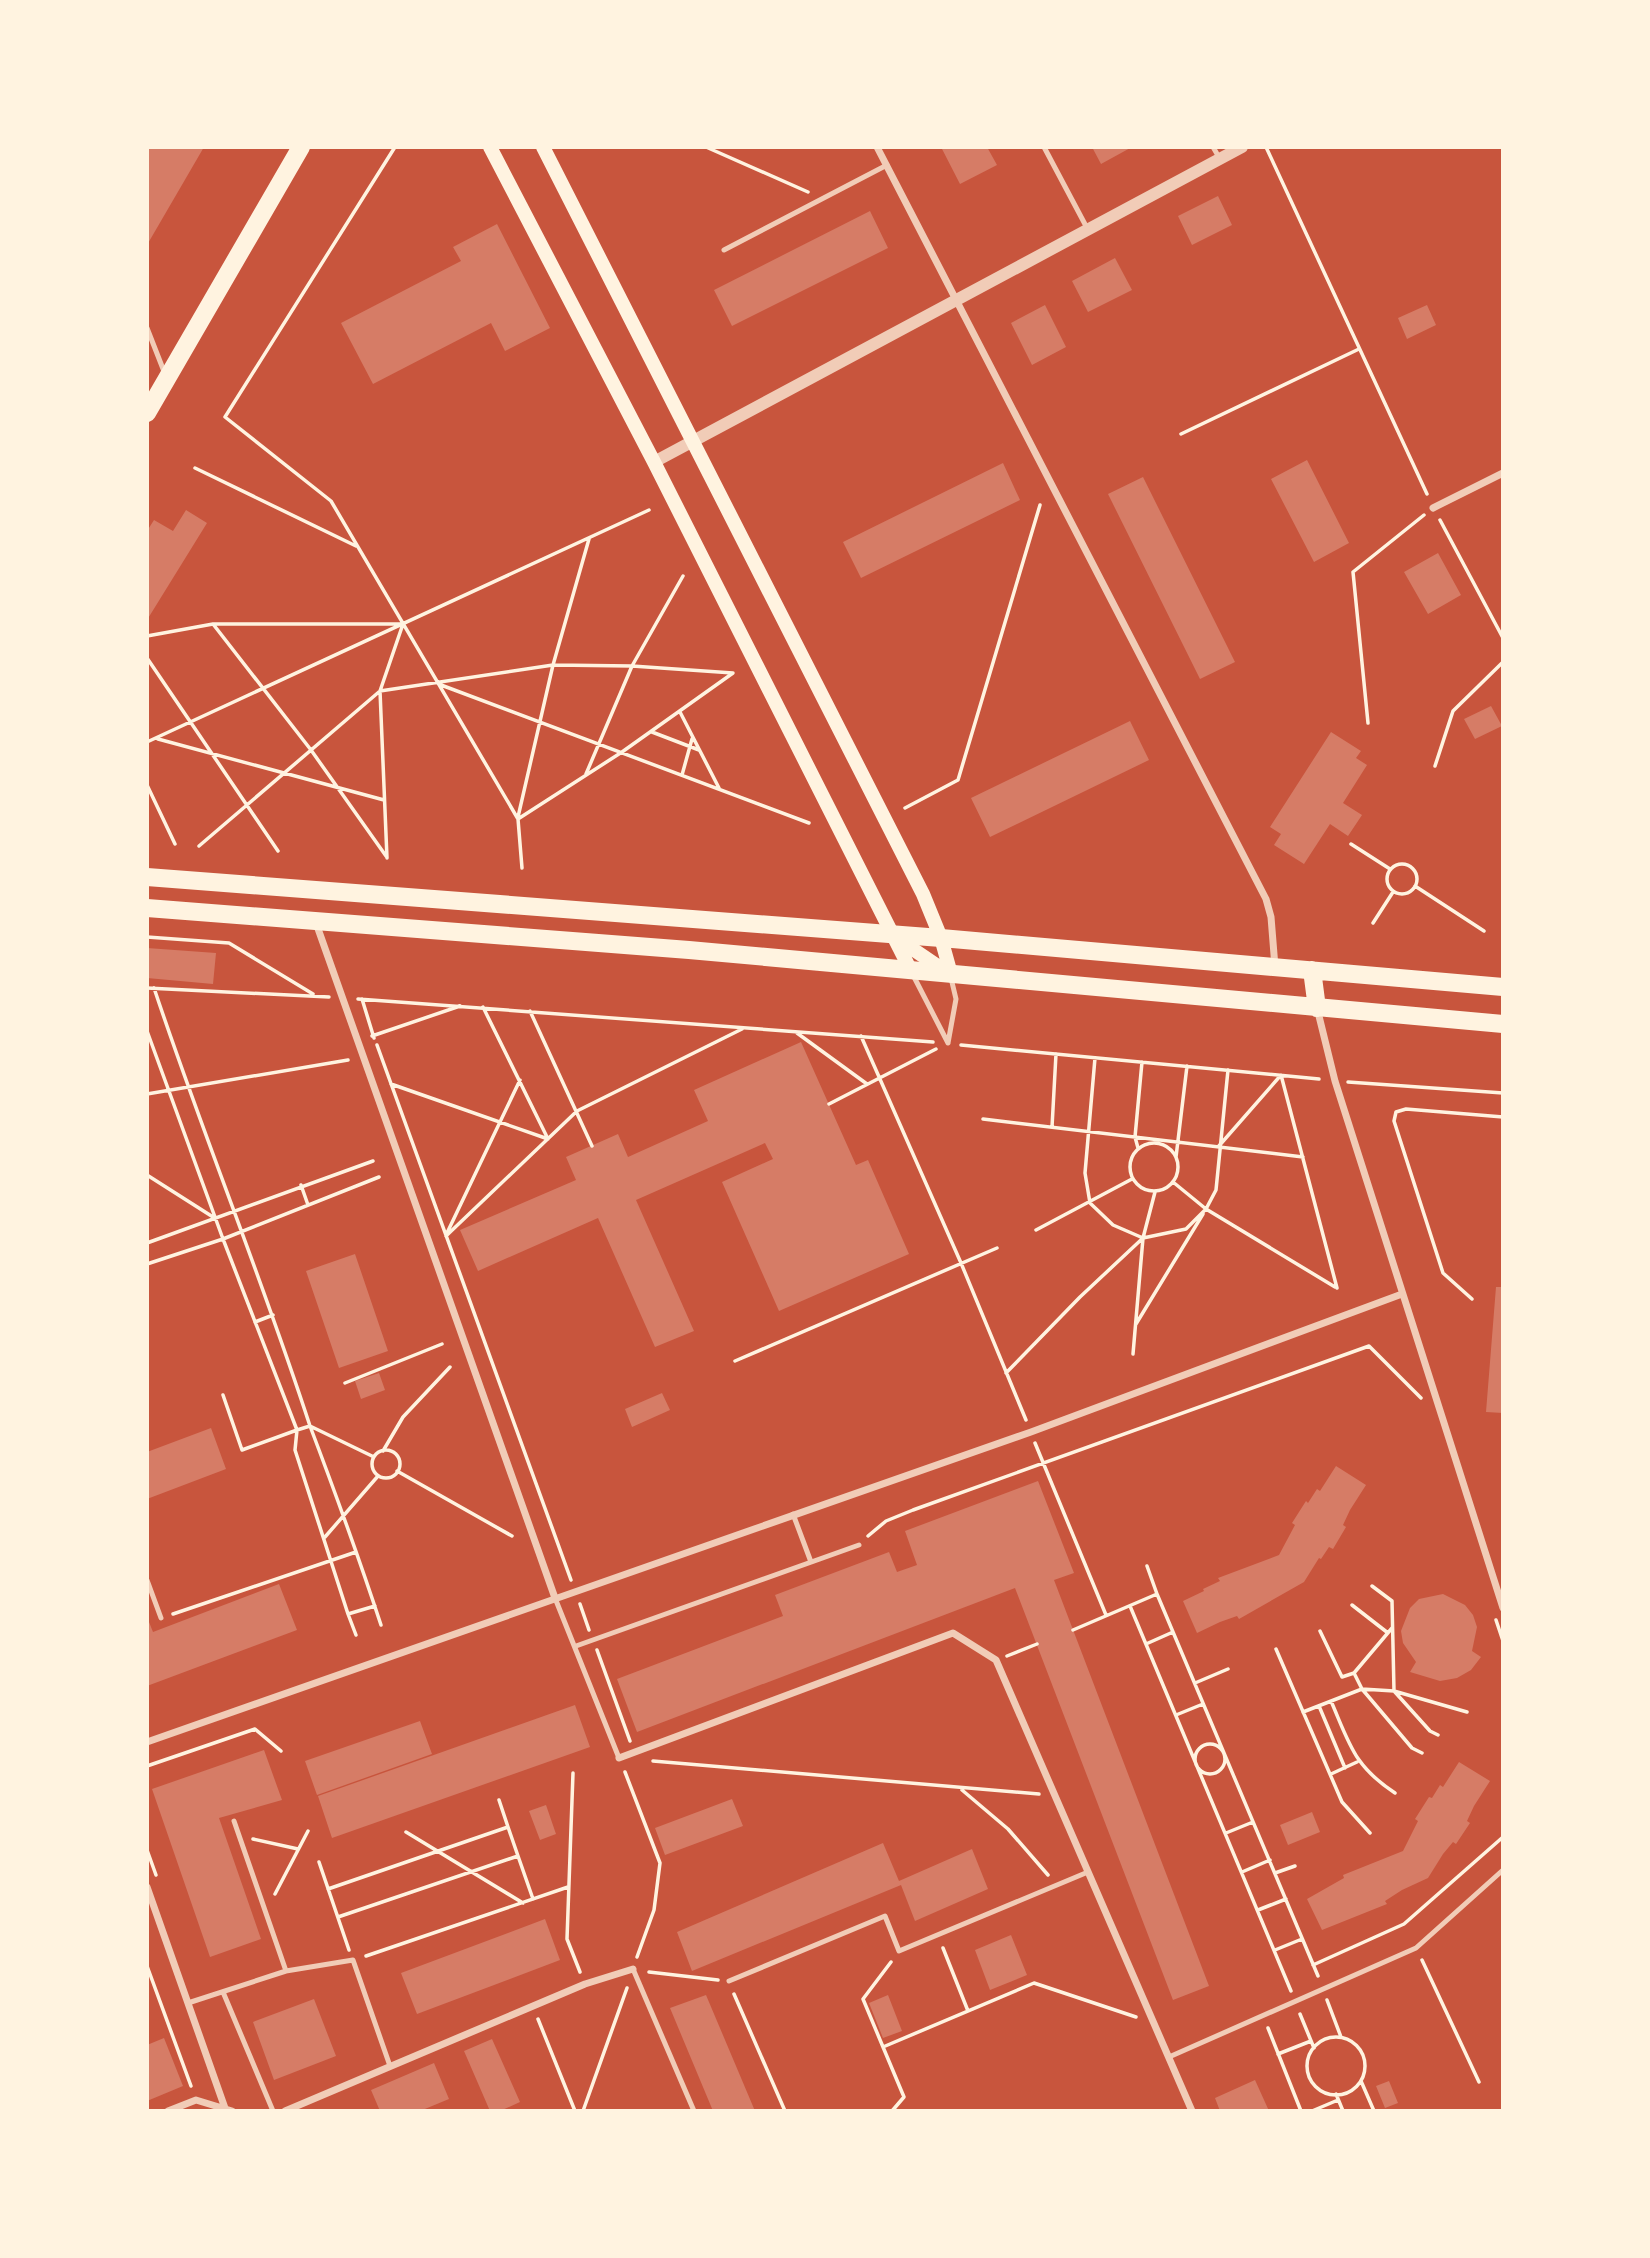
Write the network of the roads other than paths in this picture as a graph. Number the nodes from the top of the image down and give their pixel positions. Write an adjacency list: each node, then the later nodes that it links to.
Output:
1 (301, 147): 13 (main road)
2 (490, 147): 16 (main road)
3 (543, 147): 15 (main road)
4 (877, 147): 8 (street)
5 (1044, 147): 9 (lane)
6 (1242, 147): 7 (street)
7 (1216, 153): 9 (street)
8 (887, 165): 10 (lane); 11 (street)
9 (1088, 229): 11 (street)
10 (724, 250)
11 (956, 299): 15 (street); 24 (street)
12 (147, 328): 13 (lane)
13 (167, 379): 14 (main road)
14 (147, 413)
15 (693, 441): 16 (street); 23 (main road)
16 (654, 462): 22 (main road)
17 (1503, 473): 18 (street)
18 (1433, 508)
19 (147, 877): 22 (main road)
20 (147, 908): 21 (main road)
21 (315, 919): 26 (main road); 36 (street)
22 (891, 934): 23 (main road); 26 (main road); 27 (main road)
23 (941, 938): 24 (main road); 27 (main road)
24 (1275, 967): 25 (main road)
25 (1312, 970): 28 (main road); 29 (main road)
26 (911, 971): 27 (main road); 27 (lane)
27 (951, 974): 29 (main road)
28 (1503, 987)
29 (1317, 1008): 30 (main road); 31 (street)
30 (1503, 1024)
31 (1402, 1294): 32 (street); 37 (street)
32 (793, 1514): 34 (lane); 36 (street)
33 (859, 1545): 34 (lane)
34 (811, 1562): 39 (lane)
35 (147, 1580): 38 (lane)
36 (555, 1598): 39 (lane); 40 (street)
37 (1503, 1608)
38 (161, 1618)
39 (576, 1646): 41 (lane)
40 (147, 1742)
41 (619, 1758): 44 (street)
42 (234, 1821): 47 (lane)
43 (1503, 1870): 51 (lane)
44 (1088, 1872): 48 (lane); 51 (street)
45 (147, 1887): 50 (street)
46 (633, 1969): 52 (street); 57 (lane)
47 (286, 1971): 49 (lane); 52 (lane)
48 (729, 1981)
49 (223, 1992): 50 (lane); 55 (lane)
50 (188, 2003): 53 (street)
51 (1169, 2057): 58 (street)
52 (390, 2066): 56 (street)
53 (228, 2110): 54 (street)
54 (168, 2111)
55 (273, 2111)
56 (285, 2111)
57 (694, 2111)
58 (1192, 2111)

